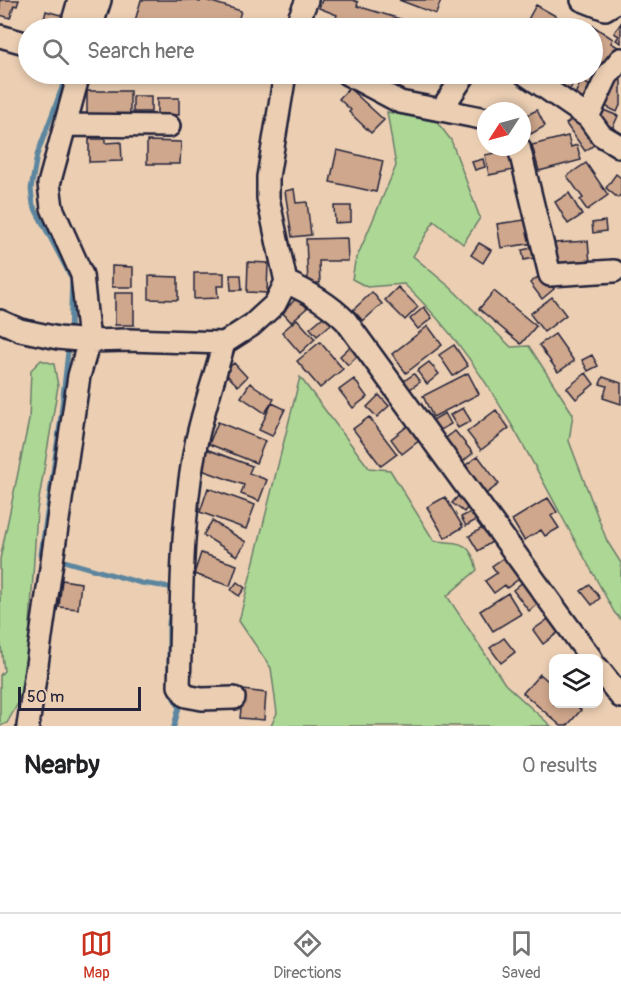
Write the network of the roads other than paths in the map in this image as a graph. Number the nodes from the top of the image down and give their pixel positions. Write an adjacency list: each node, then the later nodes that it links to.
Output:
1 (80, 0): 6 (street)
2 (100, 0): 7 (street)
3 (307, 0): 8 (street)
4 (582, 0): 5 (street)
5 (620, 0)
6 (74, 18)
7 (95, 18)
8 (298, 18)
9 (0, 36): 10 (street)
10 (18, 41)
11 (621, 59): 19 (street)
12 (76, 84): 20 (street)
13 (283, 84): 25 (street)
14 (366, 84): 17 (street)
15 (458, 84): 17 (street)
16 (540, 84): 19 (street)
17 (441, 110): 18 (street)
18 (477, 117)
19 (588, 117): 22 (street)
20 (65, 125): 21 (street); 27 (street)
21 (168, 126)
22 (621, 147)
23 (521, 156): 24 (street)
24 (619, 267)
25 (286, 282): 28 (street); 29 (street)
26 (0, 321): 27 (street)
27 (74, 340): 28 (street); 33 (street)
28 (224, 343): 32 (street)
29 (588, 654)
30 (603, 674): 31 (street)
31 (621, 697)
32 (234, 698)
33 (28, 726)

